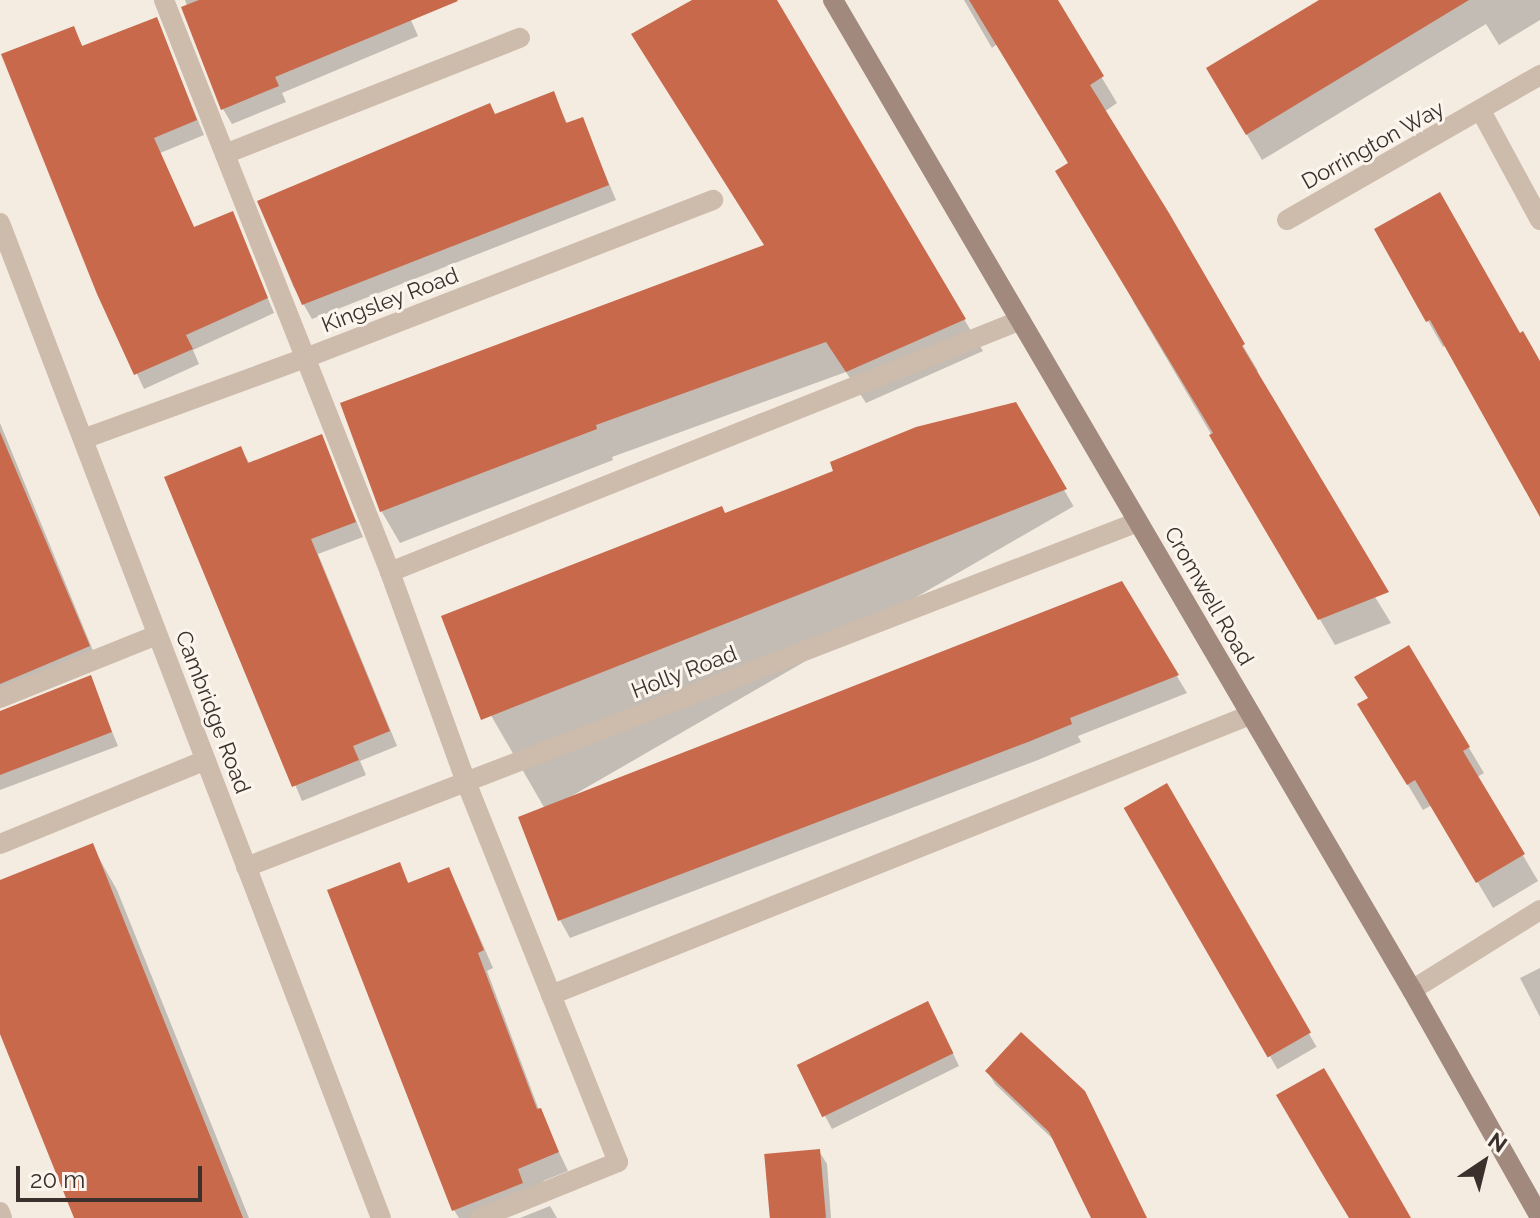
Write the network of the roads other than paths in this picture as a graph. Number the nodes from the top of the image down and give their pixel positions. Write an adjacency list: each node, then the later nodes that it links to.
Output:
1 (164, 0): 6 (street)
2 (833, 0): 11 (street, Cromwell Road)
3 (520, 38): 6 (street)
4 (1540, 75): 5 (street, Dorrington Way)
5 (1481, 111): 8 (street, Dorrington Way); 9 (street, Dorrington Way)
6 (225, 154): 12 (street)
7 (713, 200): 12 (street, Kingsley Road)
8 (1287, 220)
9 (1540, 220)
10 (0, 223): 13 (street, Cambridge Road)
11 (1021, 320): 14 (street, Cromwell Road); 15 (street)
12 (303, 359): 13 (street, Kingsley Road); 15 (street)
13 (83, 439): 16 (street, Cambridge Road)
14 (1138, 522): 18 (street, Cromwell Road); 20 (street, Holly Road)
15 (390, 572): 20 (street)
16 (157, 635): 17 (street); 19 (street, Cambridge Road)
17 (0, 698)
18 (1250, 715): 24 (street, Cromwell Road); 25 (street)
19 (206, 760): 21 (street); 22 (street, Cambridge Road)
20 (466, 782): 22 (street, Holly Road); 25 (street)
21 (0, 844)
22 (246, 867): 29 (street, Cambridge Road)
23 (1540, 910): 24 (street)
24 (1412, 990): 27 (street, Cromwell Road)
25 (551, 995): 30 (street)
26 (0, 1212): 28 (street)
27 (1540, 1217)
28 (2, 1218)
29 (381, 1218)
30 (480, 1218)

